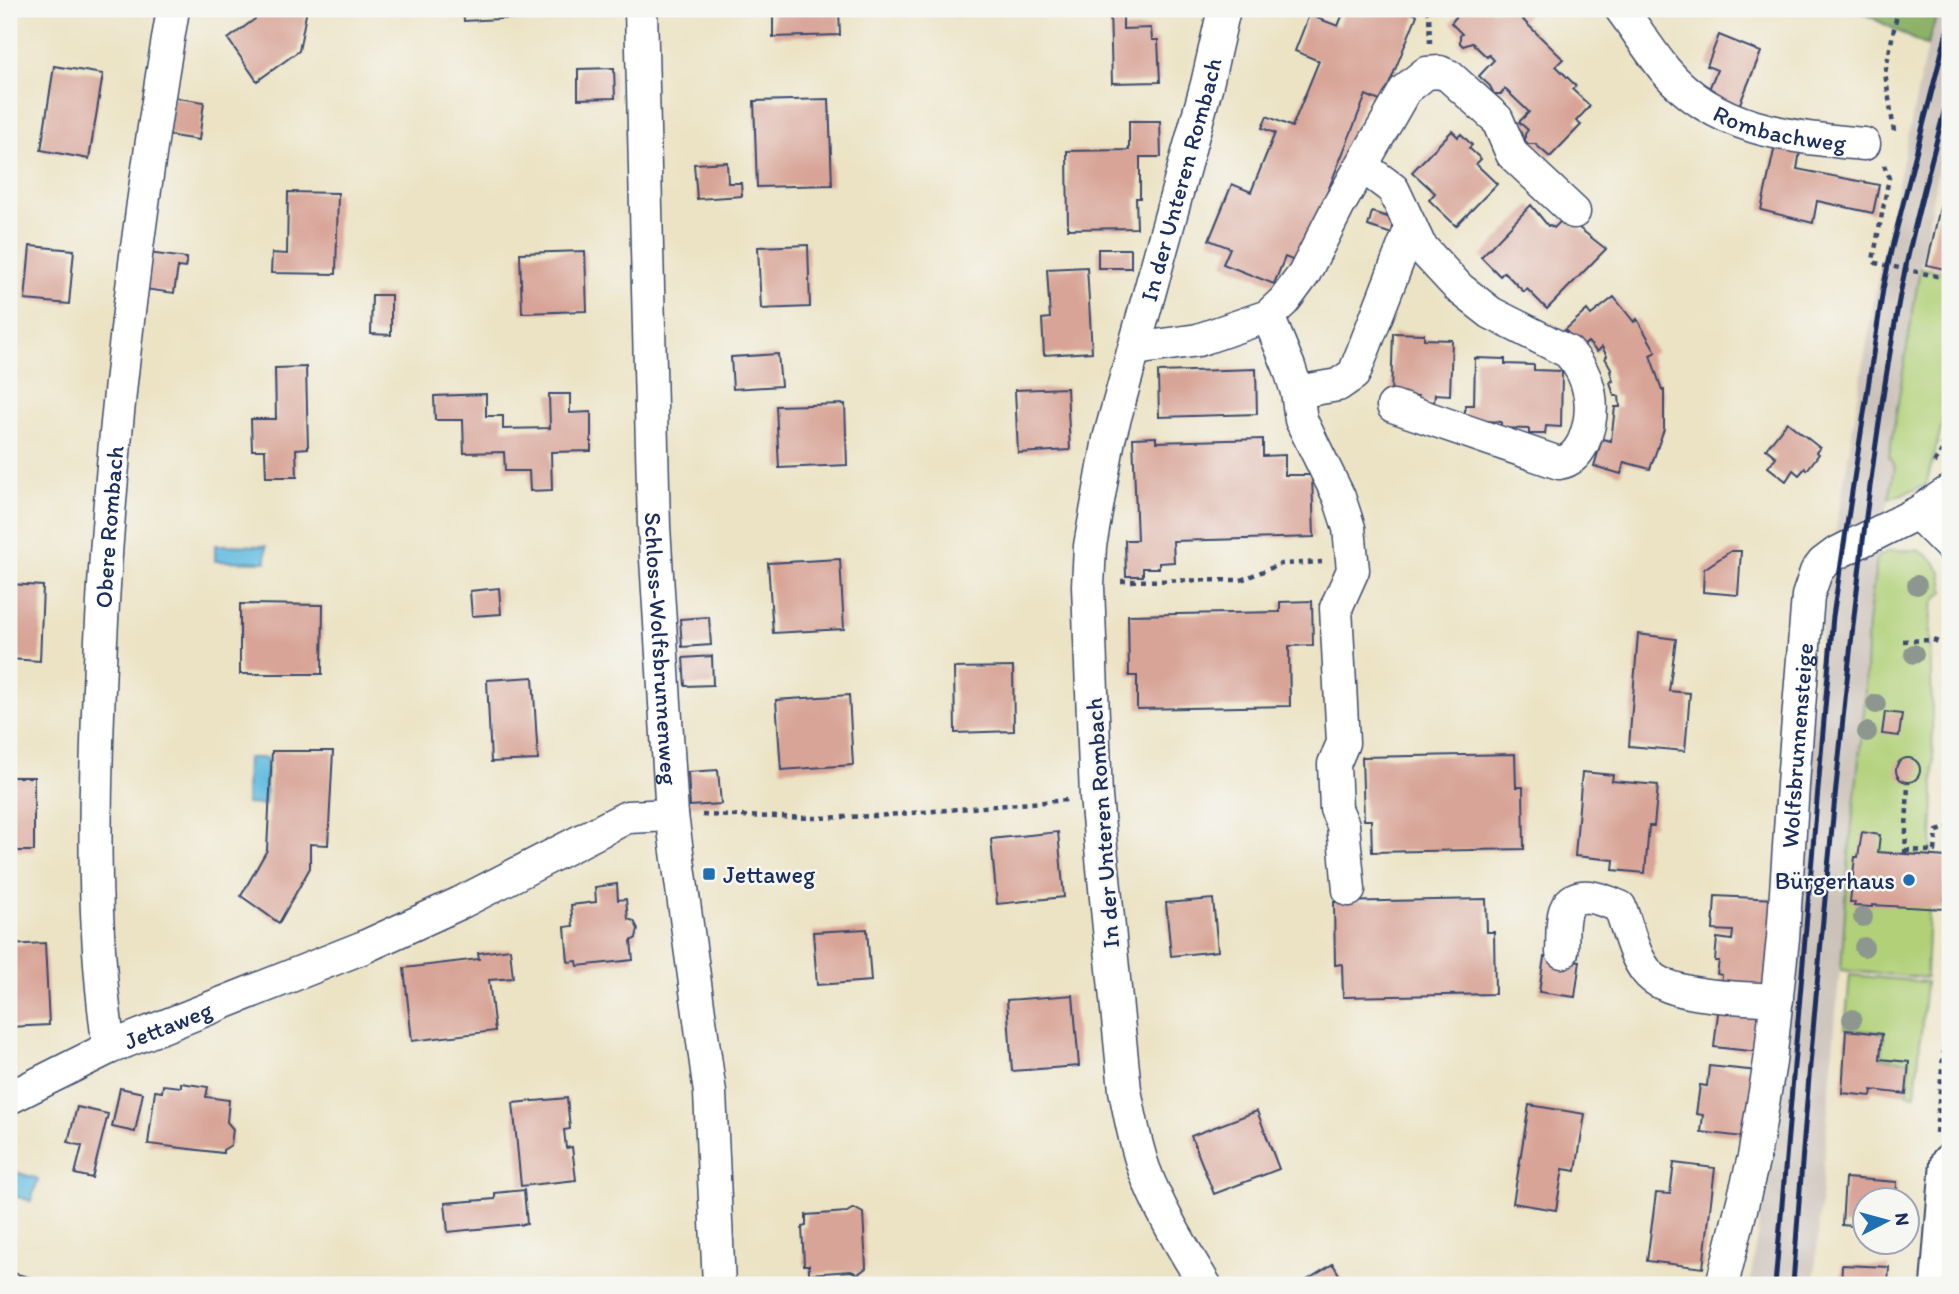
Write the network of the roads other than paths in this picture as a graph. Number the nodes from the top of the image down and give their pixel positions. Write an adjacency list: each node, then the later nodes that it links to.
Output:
1 (173, 9): 20 (street, Obere Rombach)
2 (641, 9): 16 (street, Schloss-Wolfsbrunnenweg)
3 (1224, 9): 10 (street, In der Unteren Rombach)
4 (1621, 9): 5 (street, Rombachweg)
5 (1877, 151)
6 (1363, 166): 7 (street); 8 (street); 9 (street)
7 (1574, 212)
8 (1411, 227): 11 (street); 12 (street)
9 (1268, 316): 10 (street); 11 (street)
10 (1135, 349): 25 (street, In der Unteren Rombach)
11 (1297, 392): 17 (street)
12 (1392, 406)
13 (1950, 491): 14 (street, Wolfsbrunnensteige)
14 (1917, 513): 15 (street); 19 (street, Wolfsbrunnensteige)
15 (1950, 546)
16 (672, 815): 20 (street, Jettaweg); 24 (street, Schloss-Wolfsbrunnenweg)
17 (1349, 890)
18 (1562, 952): 19 (street)
19 (1777, 1000): 23 (street, Wolfsbrunnensteige)
20 (108, 1048): 21 (street, Jettaweg)
21 (9, 1098)
22 (1950, 1163): 28 (main road)
23 (1734, 1244): 26 (street, Wolfsbrunnensteige); 27 (street)
24 (719, 1285)
25 (1205, 1285)
26 (1722, 1285)
27 (1742, 1285)
28 (1940, 1285)

